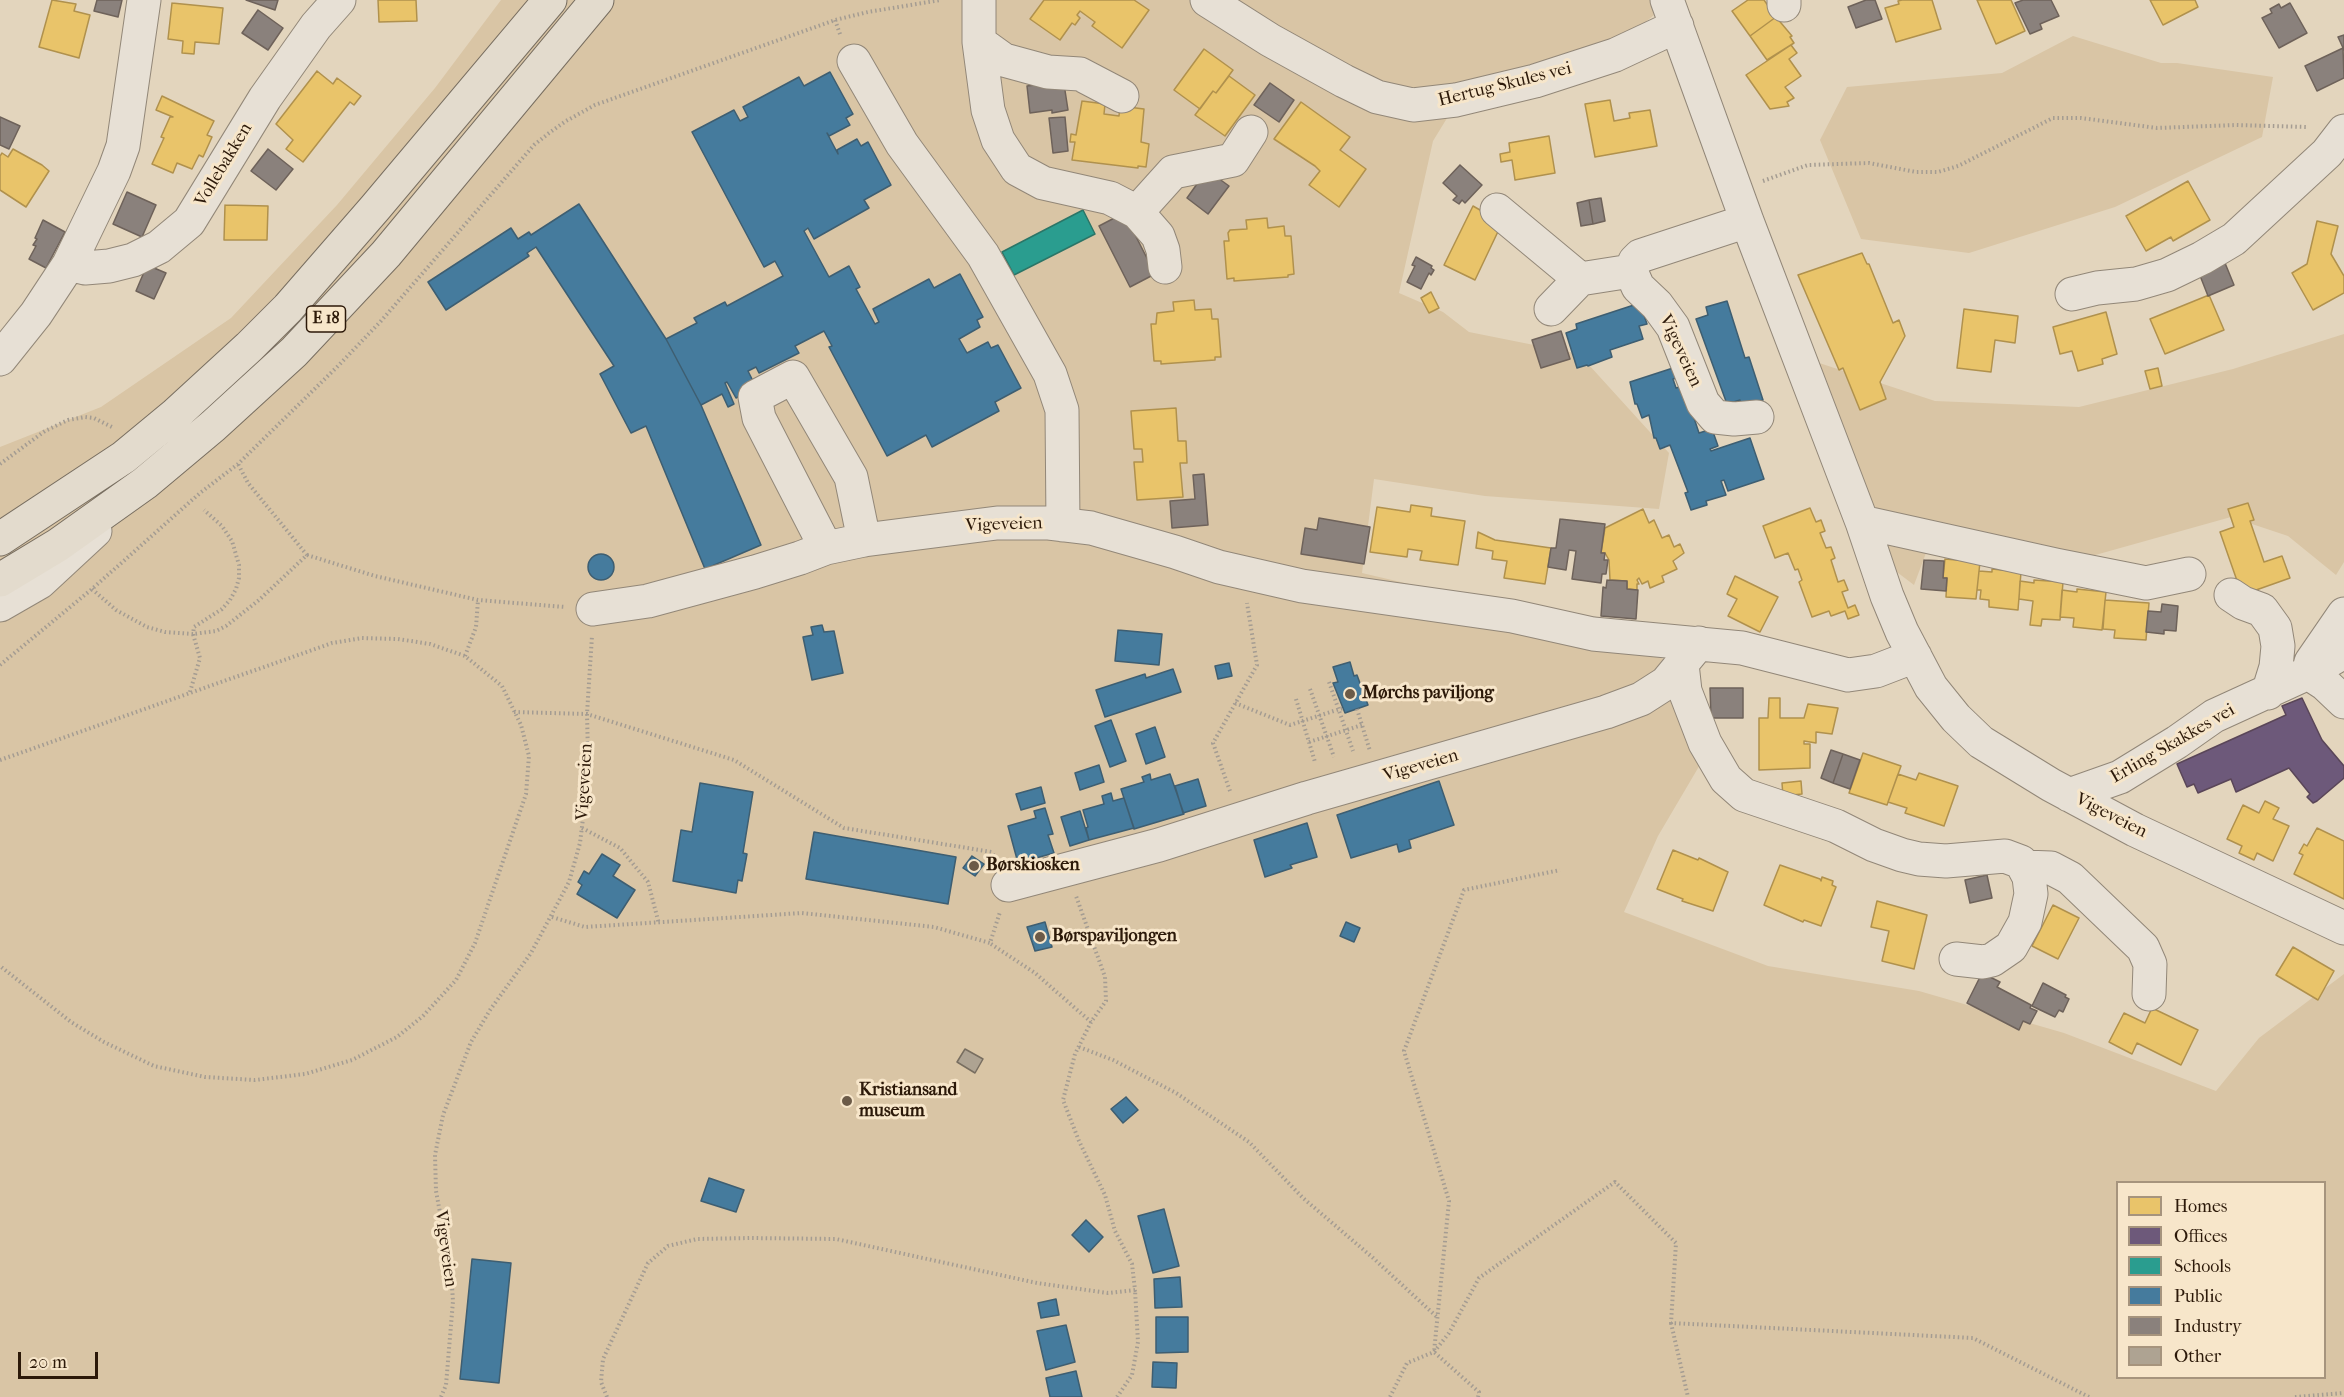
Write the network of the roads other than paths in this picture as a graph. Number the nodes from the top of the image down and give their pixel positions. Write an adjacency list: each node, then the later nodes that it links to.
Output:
1 (144, 0): 16 (street)
2 (339, 0): 16 (street, Vollebakken)
3 (550, 0): 27 (highway, E 18)
4 (597, 0): 24 (highway, E 18)
5 (979, 0): 8 (street)
6 (1207, 0): 7 (street, Hertug Skules vei)
7 (1672, 13): 15 (street, Vigeveien)
8 (979, 42): 10 (street); 14 (street)
9 (854, 61): 26 (street, Vigeveien)
10 (1122, 96)
11 (2330, 127): 20 (street)
12 (1251, 132): 14 (street)
13 (1497, 210): 19 (street)
14 (1137, 212): 17 (street)
15 (1747, 221): 18 (street); 25 (street, Vigeveien)
16 (69, 264): 22 (street)
17 (1165, 267)
18 (1632, 271): 19 (street); 23 (street, Vigeveien)
19 (1580, 279): 21 (street)
20 (2072, 294)
21 (1551, 309)
22 (0, 359)
23 (1757, 417)
24 (145, 483): 31 (highway, E 18); 33 (street)
25 (1862, 522): 30 (street); 38 (street, Vigeveien)
26 (1063, 525): 28 (street, Vigeveien); 37 (street, Vigeveien)
27 (0, 539)
28 (864, 540): 29 (street, Vigeveien); 29 (street)
29 (826, 548): 34 (street, Vigeveien)
30 (2189, 574)
31 (0, 580)
32 (2231, 596): 40 (street)
33 (0, 605)
34 (593, 609)
35 (2344, 614): 39 (street)
36 (2344, 652): 39 (street, Erling Skakkes vei)
37 (1691, 653): 38 (street, Vigeveien); 43 (street); 44 (street, Vigeveien)
38 (1915, 656): 42 (street, Vigeveien)
39 (2308, 673): 40 (street, Erling Skakkes vei); 41 (street)
40 (2268, 693): 42 (street, Erling Skakkes vei)
41 (2344, 702)
42 (2069, 795): 45 (street, Vigeveien)
43 (2024, 867): 46 (street); 47 (street)
44 (1008, 885)
45 (2344, 928)
46 (1956, 959)
47 (2149, 994)

